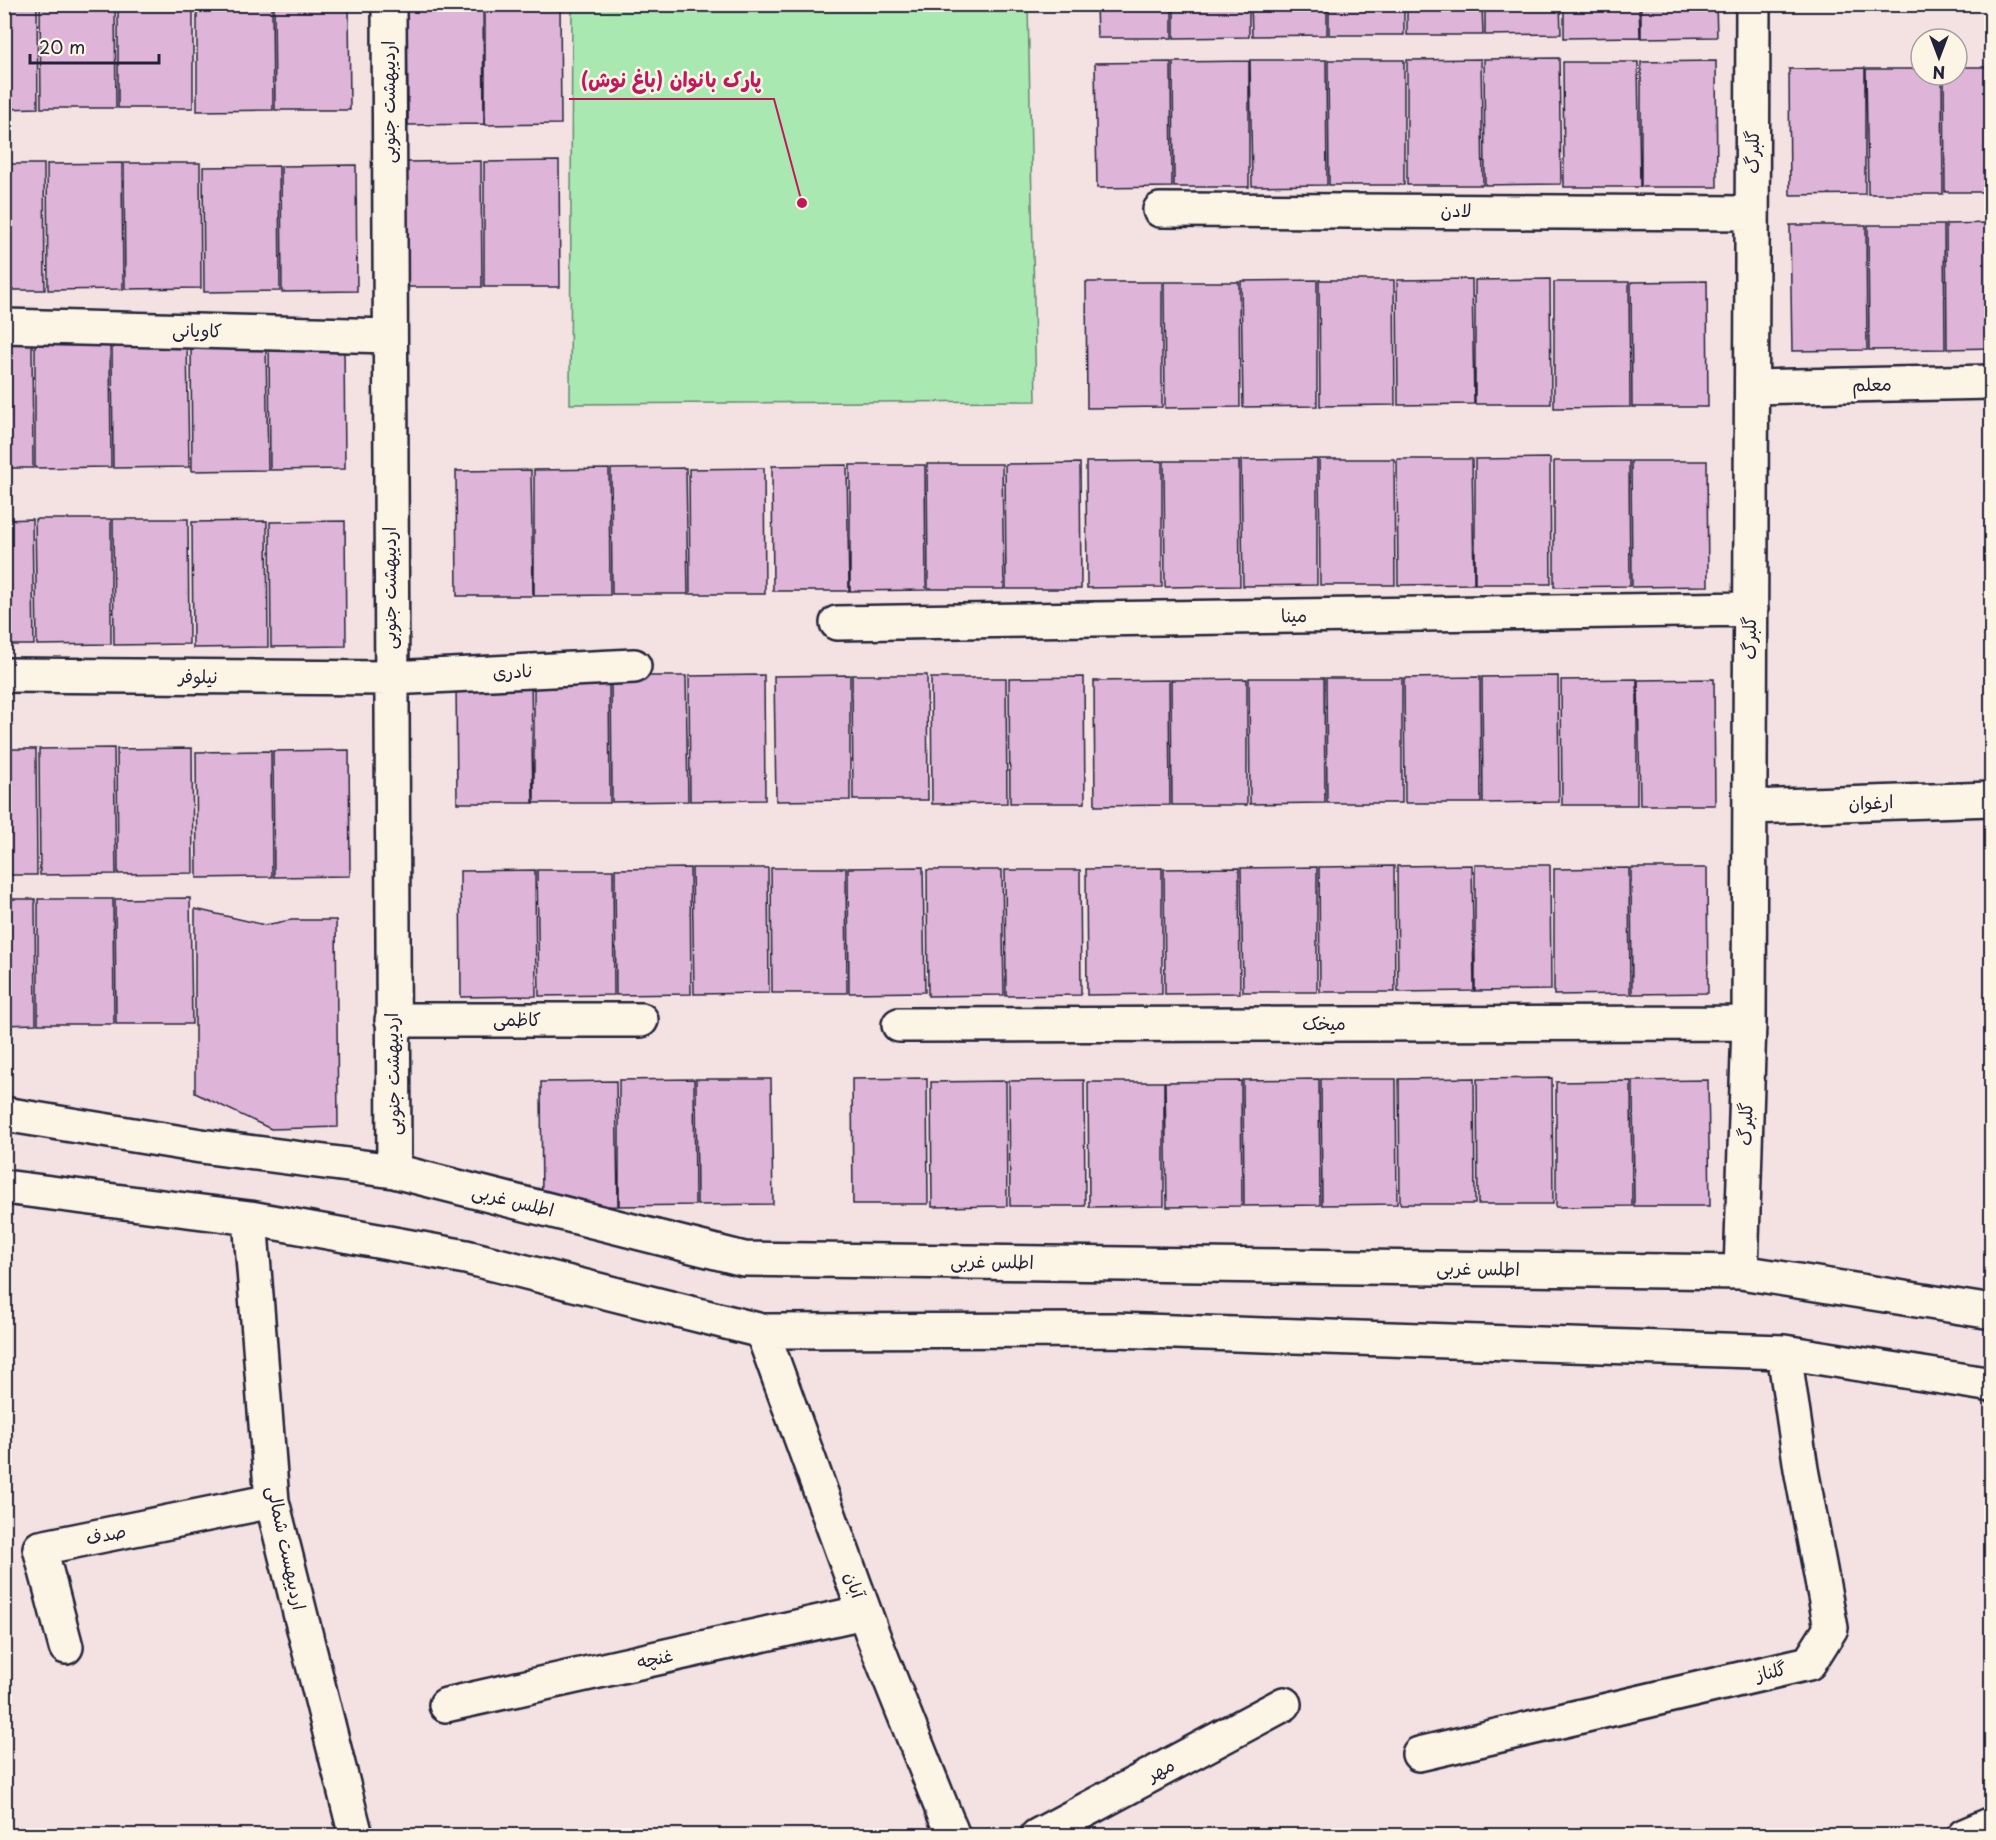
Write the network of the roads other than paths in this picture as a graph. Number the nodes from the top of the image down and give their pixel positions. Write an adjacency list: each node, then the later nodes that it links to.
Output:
1 (388, 4): 6 (street, اردیبهشت جنوبی)
2 (1753, 4): 4 (street, گلبرگ)
3 (1160, 210): 4 (street, لادن)
4 (1752, 213): 8 (street, گلبرگ)
5 (4, 326): 6 (street, کاویانی)
6 (390, 336): 13 (street, اردیبهشت جنوبی)
7 (1992, 382): 8 (street, معلم)
8 (1752, 387): 9 (street, گلبرگ)
9 (1750, 609): 10 (street, مینا); 15 (street, گلبرگ)
10 (837, 623)
11 (634, 666): 13 (street, نادری)
12 (4, 675): 13 (street, نیلوفر)
13 (391, 678): 16 (street, اردیبهشت جنوبی)
14 (1992, 799): 15 (street, ارغوان)
15 (1750, 807): 18 (street, گلبرگ)
16 (392, 1020): 17 (street, کاظمی); 21 (street, اردیبهشت جنوبی)
17 (641, 1020)
18 (1749, 1023): 19 (street, میخک); 24 (street, گلبرگ)
19 (899, 1025)
20 (4, 1114): 21 (street, اطلس غربی)
21 (394, 1172): 24 (street, اطلس غربی)
22 (4, 1187): 23 (street)
23 (250, 1218): 26 (street); 29 (street, اردیبهست شمالی)
24 (1741, 1272): 25 (street, اطلس غربی)
25 (1992, 1312)
26 (762, 1331): 27 (street); 30 (street, آبان)
27 (1784, 1352): 28 (street); 34 (street, گلناز)
28 (1992, 1385)
29 (272, 1501): 31 (street, صدف); 36 (street, اردیبهست شمالی)
30 (864, 1612): 33 (street, غنچه); 37 (street, آبان)
31 (66, 1647)
32 (1284, 1704): 38 (street, مهر)
33 (446, 1705)
34 (1419, 1754)
35 (1992, 1824): 39 (street)
36 (356, 1836)
37 (952, 1836)
38 (1037, 1836)
39 (1964, 1836)

